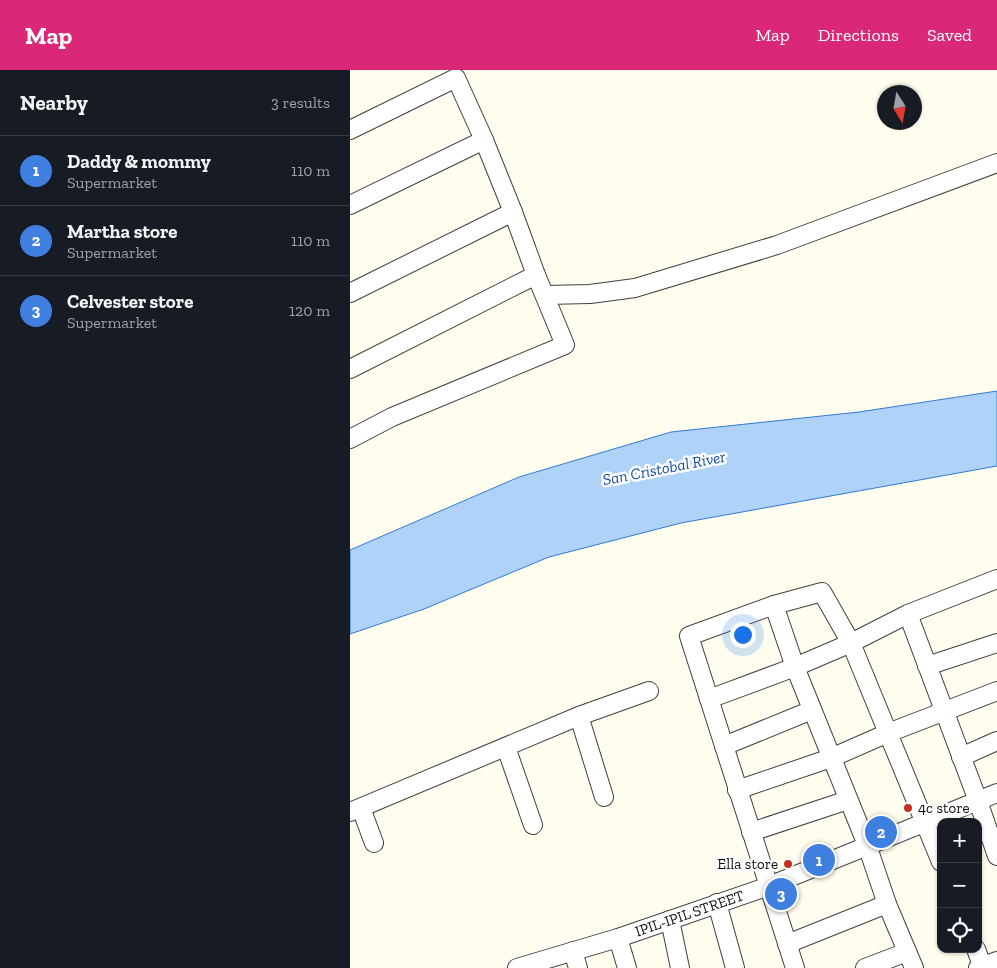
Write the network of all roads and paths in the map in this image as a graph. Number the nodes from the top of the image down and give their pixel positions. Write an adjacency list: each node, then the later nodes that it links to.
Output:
1 (350, 130): 2 (street)
2 (484, 140): 4 (street); 5 (street)
3 (997, 163): 8 (street)
4 (350, 205)
5 (513, 212): 6 (street); 7 (street)
6 (536, 275): 8 (street); 9 (street)
7 (350, 293)
8 (545, 295): 10 (street)
9 (350, 369)
10 (350, 438)
11 (997, 579): 13 (street)
12 (774, 604): 14 (street); 17 (street); 20 (street)
13 (908, 614): 14 (street); 16 (street)
14 (851, 643): 17 (street); 24 (street)
15 (997, 643): 16 (street)
16 (927, 666): 22 (street)
17 (795, 668): 20 (street); 21 (street)
18 (649, 691): 23 (street)
19 (997, 691): 22 (street)
20 (709, 699): 27 (street)
21 (812, 710): 27 (street); 29 (street)
22 (944, 710): 24 (street); 28 (street)
23 (579, 716): 26 (street); 32 (street)
24 (888, 733): 29 (street); 36 (street)
25 (997, 741): 28 (street)
26 (506, 746): 35 (street); 37 (street)
27 (724, 746): 30 (street)
28 (961, 756): 34 (street)
29 (831, 758): 30 (street); 33 (street)
30 (737, 790): 38 (street)
31 (997, 793): 34 (street, IPIL-IPIL STREET)
32 (604, 798)
33 (848, 800): 38 (street); 40 (street)
34 (978, 801): 36 (street, IPIL-IPIL STREET); 42 (street)
35 (356, 810): 39 (street)
36 (925, 822): 40 (street, IPIL-IPIL STREET); 41 (street)
37 (533, 825)
38 (752, 832): 43 (street)
39 (374, 843)
40 (867, 845): 43 (street, IPIL-IPIL STREET); 45 (street)
41 (937, 852)
42 (997, 856)
43 (769, 886): 44 (street, IPIL-IPIL STREET); 48 (street)
44 (717, 903): 46 (street, IPIL-IPIL STREET); 57 (street)
45 (887, 904): 48 (street); 50 (street)
46 (670, 920): 47 (street, IPIL-IPIL STREET); 56 (street)
47 (618, 938): 49 (street, IPIL-IPIL STREET); 55 (street)
48 (787, 944): 58 (street)
49 (572, 951): 53 (street, IPIL-IPIL STREET); 54 (street)
50 (907, 952): 59 (street); 60 (street)
51 (978, 953): 52 (street)
52 (985, 966)
53 (527, 967)
54 (578, 968)
55 (627, 968)
56 (680, 968)
57 (735, 968)
58 (794, 968)
59 (865, 968)
60 (914, 968)

